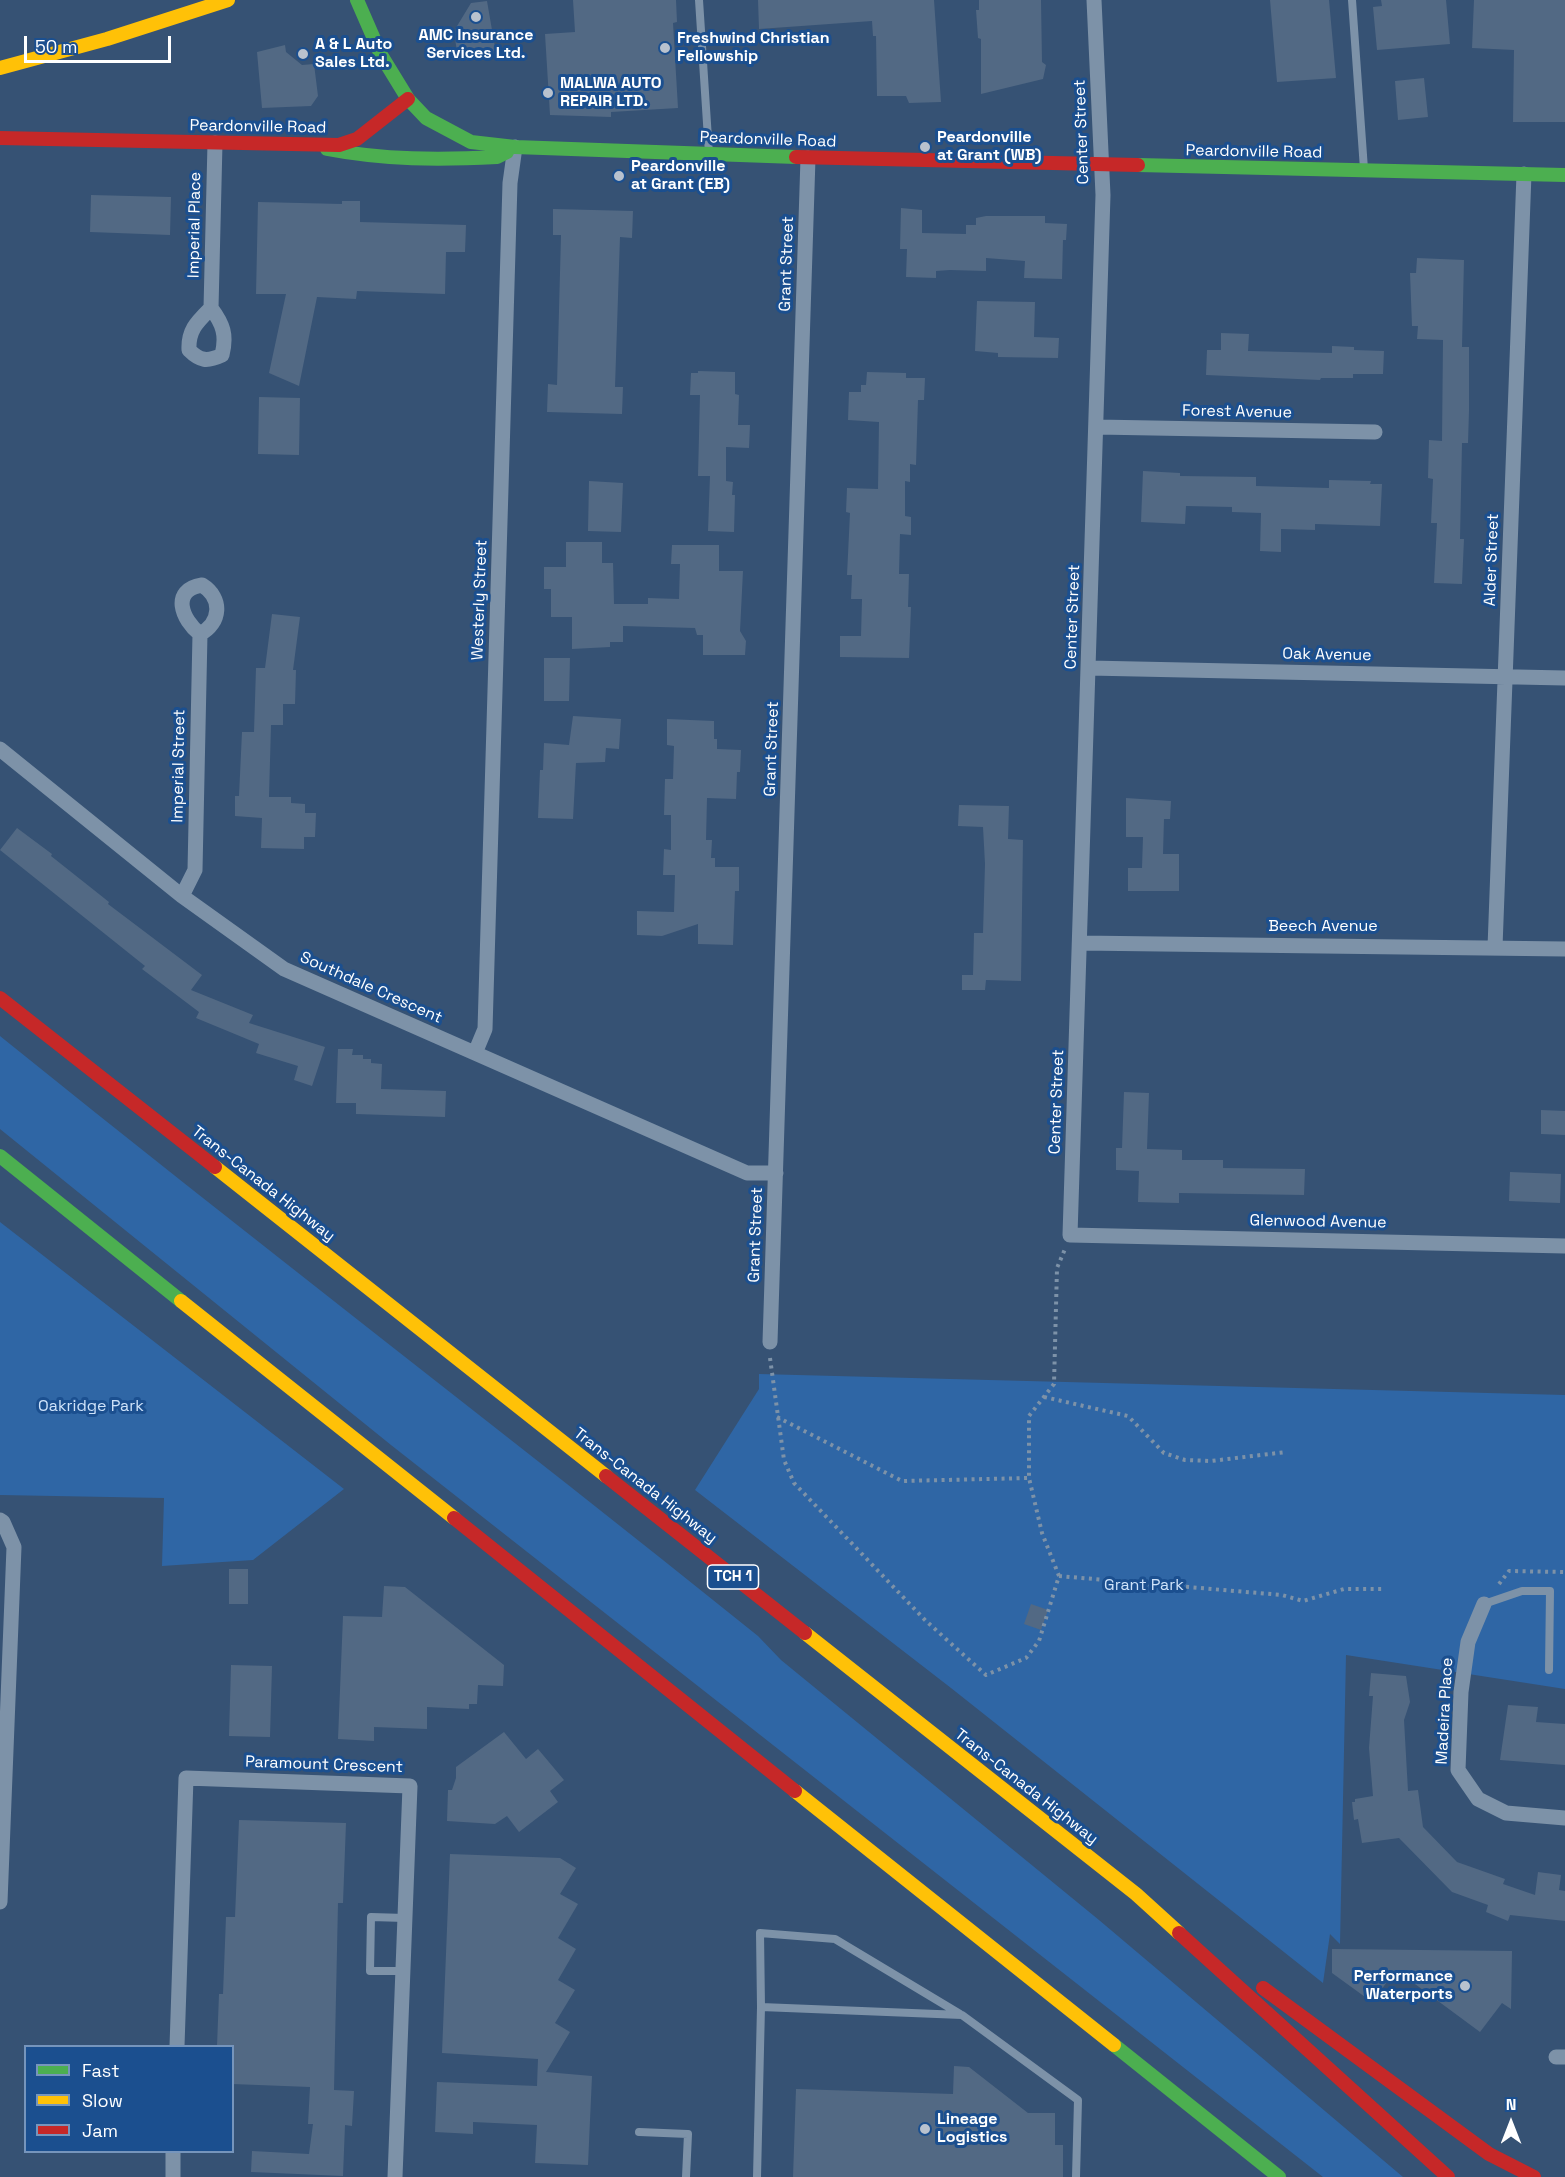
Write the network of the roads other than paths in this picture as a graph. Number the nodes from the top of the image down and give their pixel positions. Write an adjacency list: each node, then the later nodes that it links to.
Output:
1 (228, 0): 6 (main road)
2 (357, 0): 7 (main road)
3 (699, 0): 12 (lane)
4 (1094, 0): 14 (street, Center Street)
5 (1352, 0): 15 (lane)
6 (0, 68)
7 (408, 99): 10 (main road, Peardonville Road); 11 (main road, Peardonville Road)
8 (0, 138): 9 (main road, Peardonville Road)
9 (215, 143): 10 (main road, Peardonville Road); 18 (street, Imperial Place)
10 (309, 144): 11 (main road)
11 (515, 147): 12 (main road, Peardonville Road); 31 (street, Westerly Street)
12 (709, 155): 13 (main road, Peardonville Road)
13 (808, 158): 14 (main road, Peardonville Road); 33 (street, Grant Street)
14 (1102, 164): 15 (main road, Peardonville Road); 19 (street, Center Street)
15 (1364, 171): 16 (main road, Peardonville Road)
16 (1524, 174): 17 (main road, Peardonville Road); 23 (street, Alder Street)
17 (1565, 175)
18 (211, 308)
19 (1097, 428): 20 (street, Forest Avenue); 22 (street, Center Street)
20 (1375, 432)
21 (200, 634): 26 (street, Imperial Street)
22 (1089, 668): 23 (street, Oak Avenue); 27 (street, Center Street)
23 (1506, 677): 24 (street, Oak Avenue); 28 (street, Alder Street)
24 (1565, 678)
25 (0, 749): 26 (street, Southdale Crescent)
26 (182, 896): 31 (street, Southdale Crescent)
27 (1080, 943): 28 (street, Beech Avenue); 34 (street, Center Street)
28 (1495, 947): 29 (street, Beech Avenue)
29 (1565, 949)
30 (0, 998): 42 (main road, Trans-Canada Highway / TCH 1)
31 (475, 1053): 33 (street, Southdale Crescent)
32 (0, 1156): 56 (main road)
33 (776, 1173): 36 (street, Grant Street)
34 (1070, 1234): 35 (street, Glenwood Avenue)
35 (1565, 1246)
36 (770, 1342)
37 (0, 1520): 40 (street)
38 (1484, 1604): 39 (lane); 41 (street, Madeira Place)
39 (1549, 1670)
40 (2, 1809): 43 (street)
41 (1565, 1818)
42 (1136, 1894): 57 (main road, Trans-Canada Highway / TCH 1); 58 (main road)
43 (0, 1902)
44 (405, 1918): 45 (street, Paramount Crescent); 45 (lane); 48 (street, Paramount Crescent)
45 (403, 1971): 52 (street, Paramount Crescent)
46 (761, 2007): 47 (lane); 47 (lane); 54 (lane)
47 (962, 2015): 55 (lane)
48 (177, 2045)
49 (639, 2132): 53 (lane)
50 (173, 2153): 51 (street)
51 (173, 2177)
52 (395, 2177)
53 (686, 2177)
54 (757, 2177)
55 (1076, 2177)
56 (1279, 2177)
57 (1448, 2177)
58 (1534, 2177)

